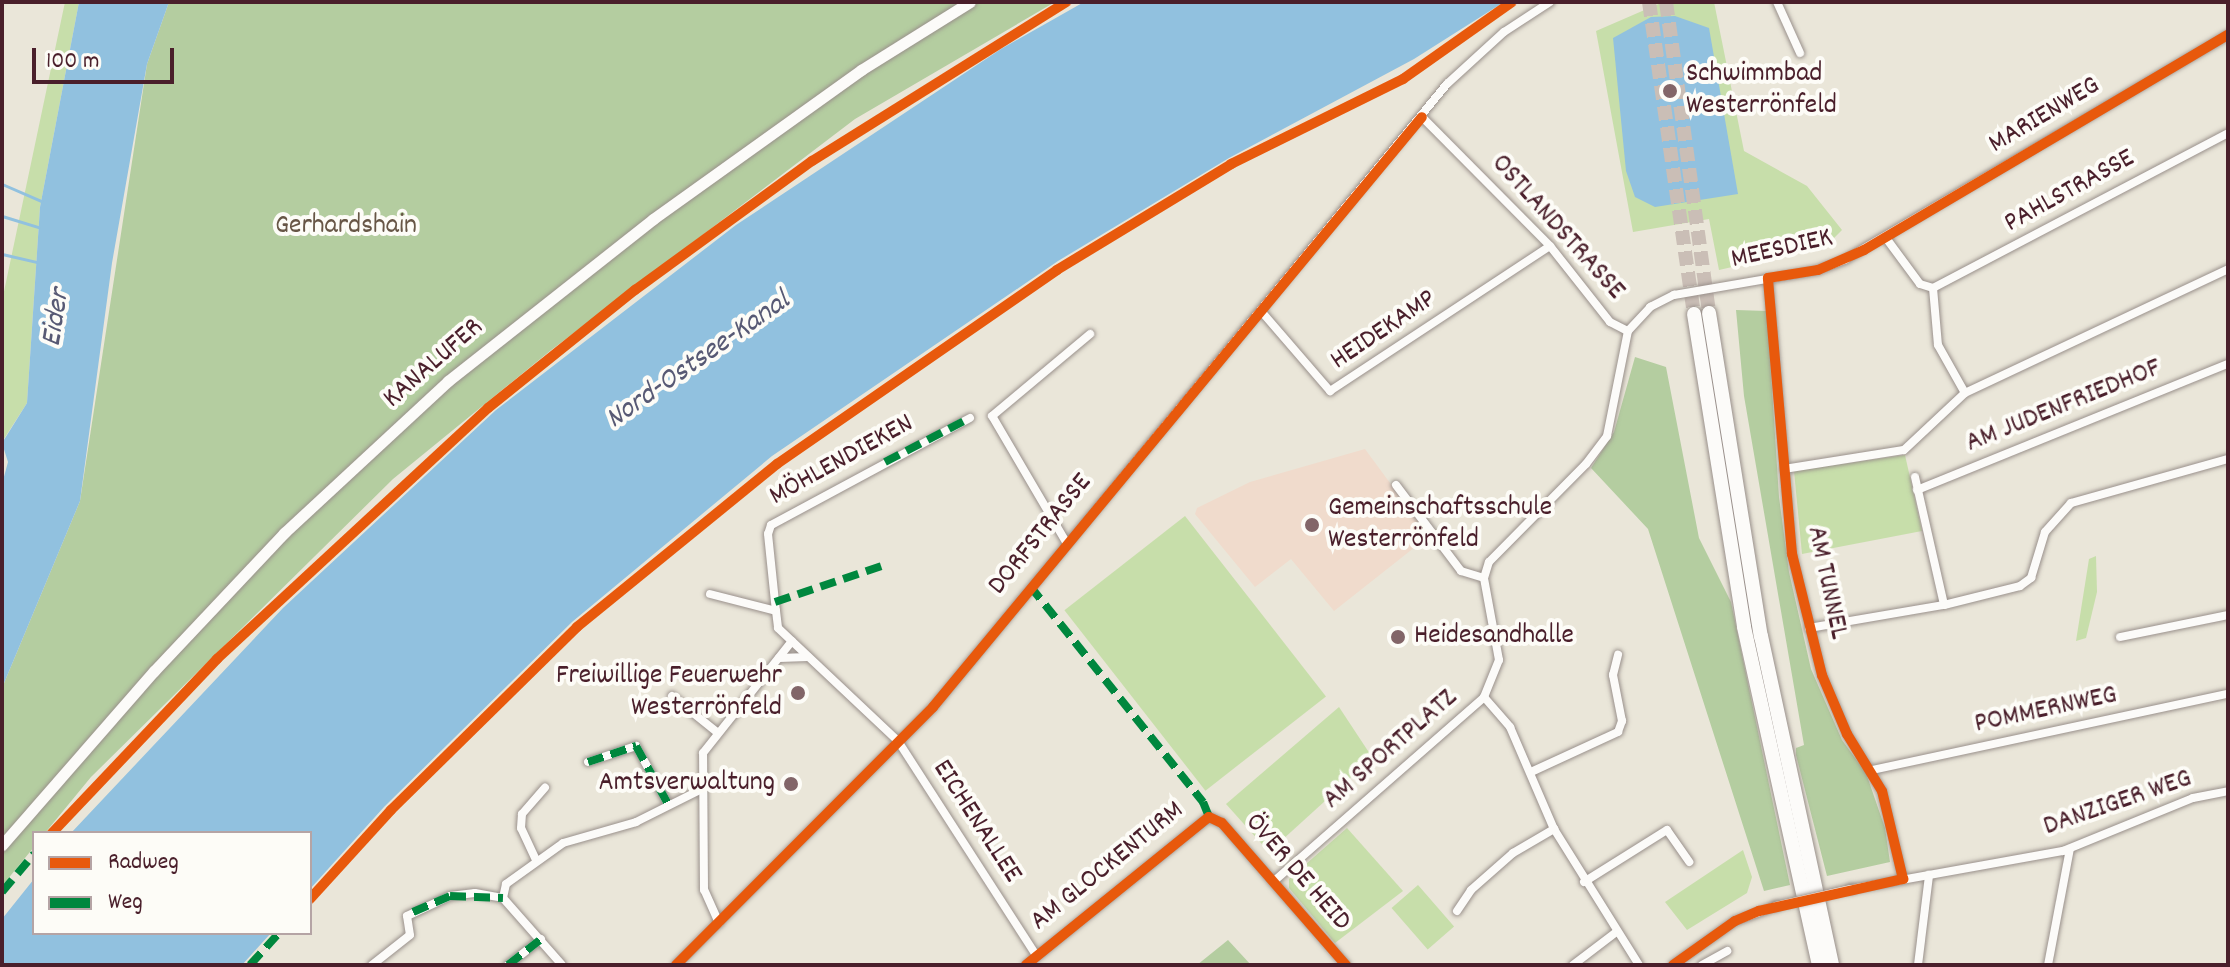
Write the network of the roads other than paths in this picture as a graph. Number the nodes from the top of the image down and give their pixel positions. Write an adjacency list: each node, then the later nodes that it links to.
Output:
1 (970, 2): 50 (street, KANALUFER)
2 (1550, 2): 6 (street, DORFSTRASSE)
3 (1777, 2): 5 (street)
4 (2228, 35): 8 (street, MARIENWEG)
5 (1800, 53)
6 (1422, 117): 9 (street, OSTLANDSTRASSE); 13 (street, DORFSTRASSE)
7 (2228, 133): 12 (street, PAHLSTRASSE)
8 (1886, 238): 11 (street, MEESDIEK); 12 (street)
9 (1550, 246): 13 (street, HEIDEKAMP); 14 (street, OSTLANDSTRASSE)
10 (2228, 269): 17 (street)
11 (1768, 278): 14 (street, MEESDIEK); 20 (street, AM TUNNEL)
12 (1933, 288): 17 (street)
13 (1261, 311): 24 (street, DORFSTRASSE)
14 (1628, 331): 25 (street)
15 (1090, 334): 24 (street)
16 (2228, 364): 23 (street, AM JUDENFRIEDHOF)
17 (1965, 393): 20 (street)
18 (970, 418): 28 (street, MÖHLENDIEKEN)
19 (2228, 459): 27 (street)
20 (1784, 469): 30 (street, AM TUNNEL)
21 (1915, 477): 23 (street)
22 (1396, 485): 25 (street)
23 (1917, 490): 27 (street)
24 (1066, 542): 40 (street, DORFSTRASSE)
25 (1484, 578): 38 (street, AM SPORTPLATZ)
26 (710, 594): 28 (street)
27 (1944, 605): 30 (street)
28 (776, 611): 32 (street, MÖHLENDIEKEN)
29 (2228, 615): 31 (street)
30 (1809, 628): 42 (street, AM TUNNEL)
31 (2120, 637)
32 (792, 641): 34 (street, MÖHLENDIEKEN); 35 (street)
33 (1618, 655): 43 (street)
34 (808, 657): 35 (street); 40 (street, EICHENALLEE)
35 (779, 658): 39 (street)
36 (2228, 694): 42 (street, POMMERNWEG)
37 (672, 696): 39 (street)
38 (1484, 697): 43 (street); 56 (street, AM SPORTPLATZ)
39 (717, 732): 45 (street)
40 (898, 741): 60 (street, DORFSTRASSE); 64 (street, EICHENALLEE)
41 (588, 762): 47 (street)
42 (1872, 770): 55 (street, AM TUNNEL)
43 (1531, 772): 49 (street)
44 (545, 788): 52 (street)
45 (704, 788): 47 (street); 60 (street)
46 (2228, 791): 51 (street, DANZIGER WEG)
47 (668, 804): 52 (street)
48 (1209, 817): 56 (street, ÖVER DE HEID); 64 (street, AM GLOCKENTURM)
49 (1554, 829): 57 (street); 59 (street)
50 (2, 845)
51 (2070, 849): 54 (street, DANZIGER WEG); 78 (street)
52 (536, 860): 58 (street)
53 (1689, 862): 57 (street)
54 (1929, 875): 55 (street, DANZIGER WEG); 77 (street)
55 (1903, 879): 73 (street, DANZIGER WEG, bridge)
56 (1273, 882): 70 (street, ÖVER DE HEID)
57 (1584, 882): 61 (street)
58 (503, 898): 62 (street); 65 (street)
59 (1457, 911)
60 (719, 923): 68 (street, DORFSTRASSE)
61 (1615, 933): 71 (street); 72 (street)
62 (541, 939): 66 (street); 67 (street)
63 (1727, 951): 74 (street)
64 (1036, 955): 69 (street)
65 (372, 965)
66 (508, 965)
67 (562, 965)
68 (676, 965)
69 (1026, 965)
70 (1346, 965)
71 (1573, 965)
72 (1639, 965)
73 (1673, 965)
74 (1702, 965)
75 (1819, 965): 76 (highway)
76 (1832, 965)
77 (1918, 965)
78 (2048, 965)

